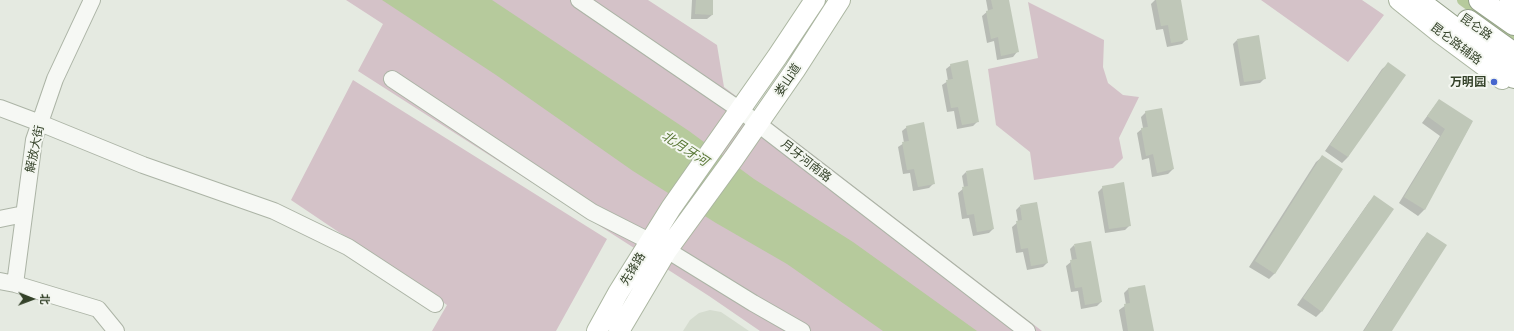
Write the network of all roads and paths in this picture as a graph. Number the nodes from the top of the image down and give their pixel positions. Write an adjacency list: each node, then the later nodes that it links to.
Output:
1 (92, 0): 22 (street, 解放大街)
2 (579, 0): 21 (street, 月牙河南路)
3 (815, 0): 21 (main road, 娄山道)
4 (840, 0): 23 (main road, 娄山道)
5 (1399, 0): 19 (main road, 昆仑路辅路)
6 (1418, 0): 14 (highway)
7 (1437, 0): 15 (highway, 昆仑路)
8 (1480, 0): 13 (highway, 昆仑路)
9 (1498, 0): 12 (highway)
10 (1511, 0): 11 (highway)
11 (1514, 2)
12 (1514, 12)
13 (1514, 24)
14 (1479, 47): 16 (highway); 17 (highway)
15 (1514, 54)
16 (1514, 72)
17 (1514, 77)
18 (392, 79): 28 (street)
19 (1514, 87)
20 (0, 108): 22 (street)
21 (740, 110): 23 (street, 月牙河南路); 24 (main road, 娄山道)
22 (40, 123): 25 (street, 解放大街); 30 (street)
23 (758, 124): 27 (main road, 娄山道); 35 (street, 月牙河南路)
24 (718, 141): 28 (main road, 先锋路)
25 (24, 214): 26 (street); 29 (street, 解放大街)
26 (0, 219)
27 (688, 220): 28 (main road, 先锋路)
28 (658, 245): 32 (main road, 先锋路); 33 (main road, 先锋路); 34 (street)
29 (7, 283): 31 (street)
30 (435, 304)
31 (116, 331)
32 (597, 331)
33 (618, 331)
34 (802, 331)
35 (1027, 331)

